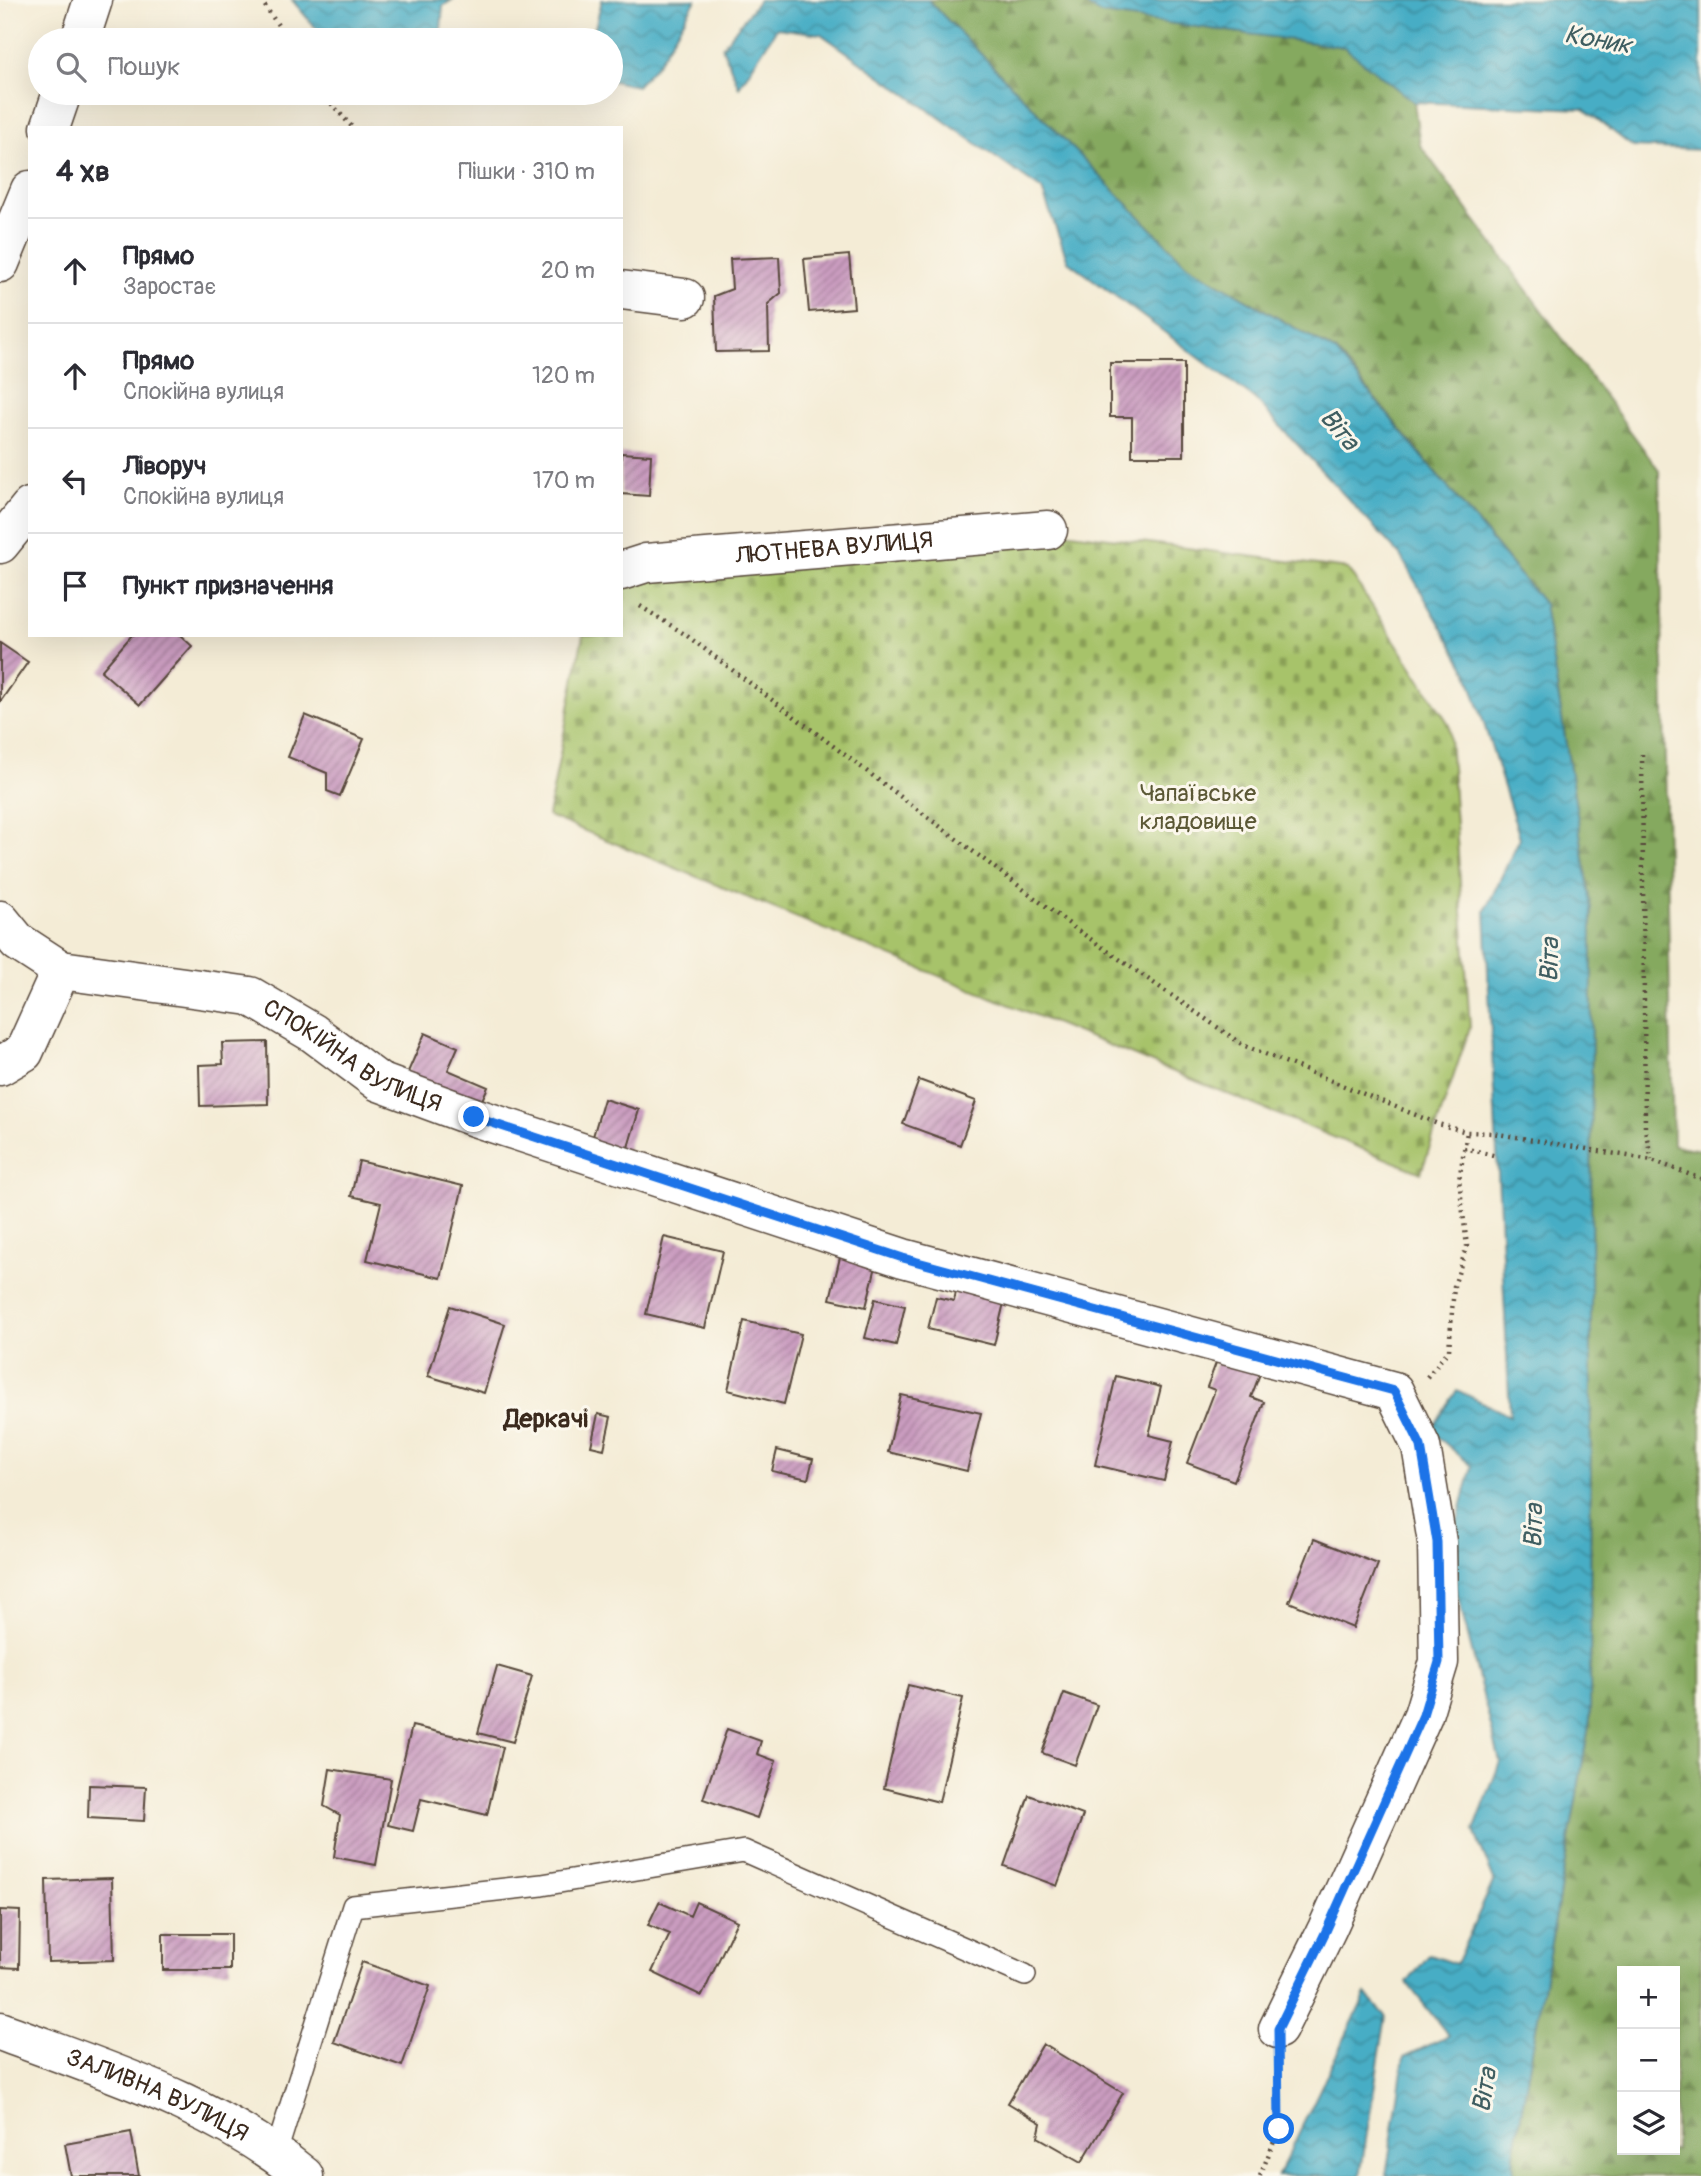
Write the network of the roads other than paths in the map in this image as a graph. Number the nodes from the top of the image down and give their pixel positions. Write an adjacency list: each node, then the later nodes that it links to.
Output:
1 (93, 0): 2 (street)
2 (84, 28)
3 (58, 105): 4 (street)
4 (51, 126)
5 (28, 195): 6 (street)
6 (0, 262)
7 (623, 289): 8 (street)
8 (685, 298)
9 (28, 510): 11 (street)
10 (1048, 530): 12 (street, ЛЮТНЕВА ВУЛИЦЯ)
11 (0, 544)
12 (627, 586)
13 (0, 920): 14 (street, СПОКІЙНА ВУЛИЦЯ)
14 (61, 970): 15 (street); 17 (street, СПОКІЙНА ВУЛИЦЯ)
15 (0, 1066)
16 (1025, 1975): 19 (lane)
17 (1278, 2029)
18 (0, 2031): 19 (street, ЗАЛИВНА ВУЛИЦЯ)
19 (290, 2164)

